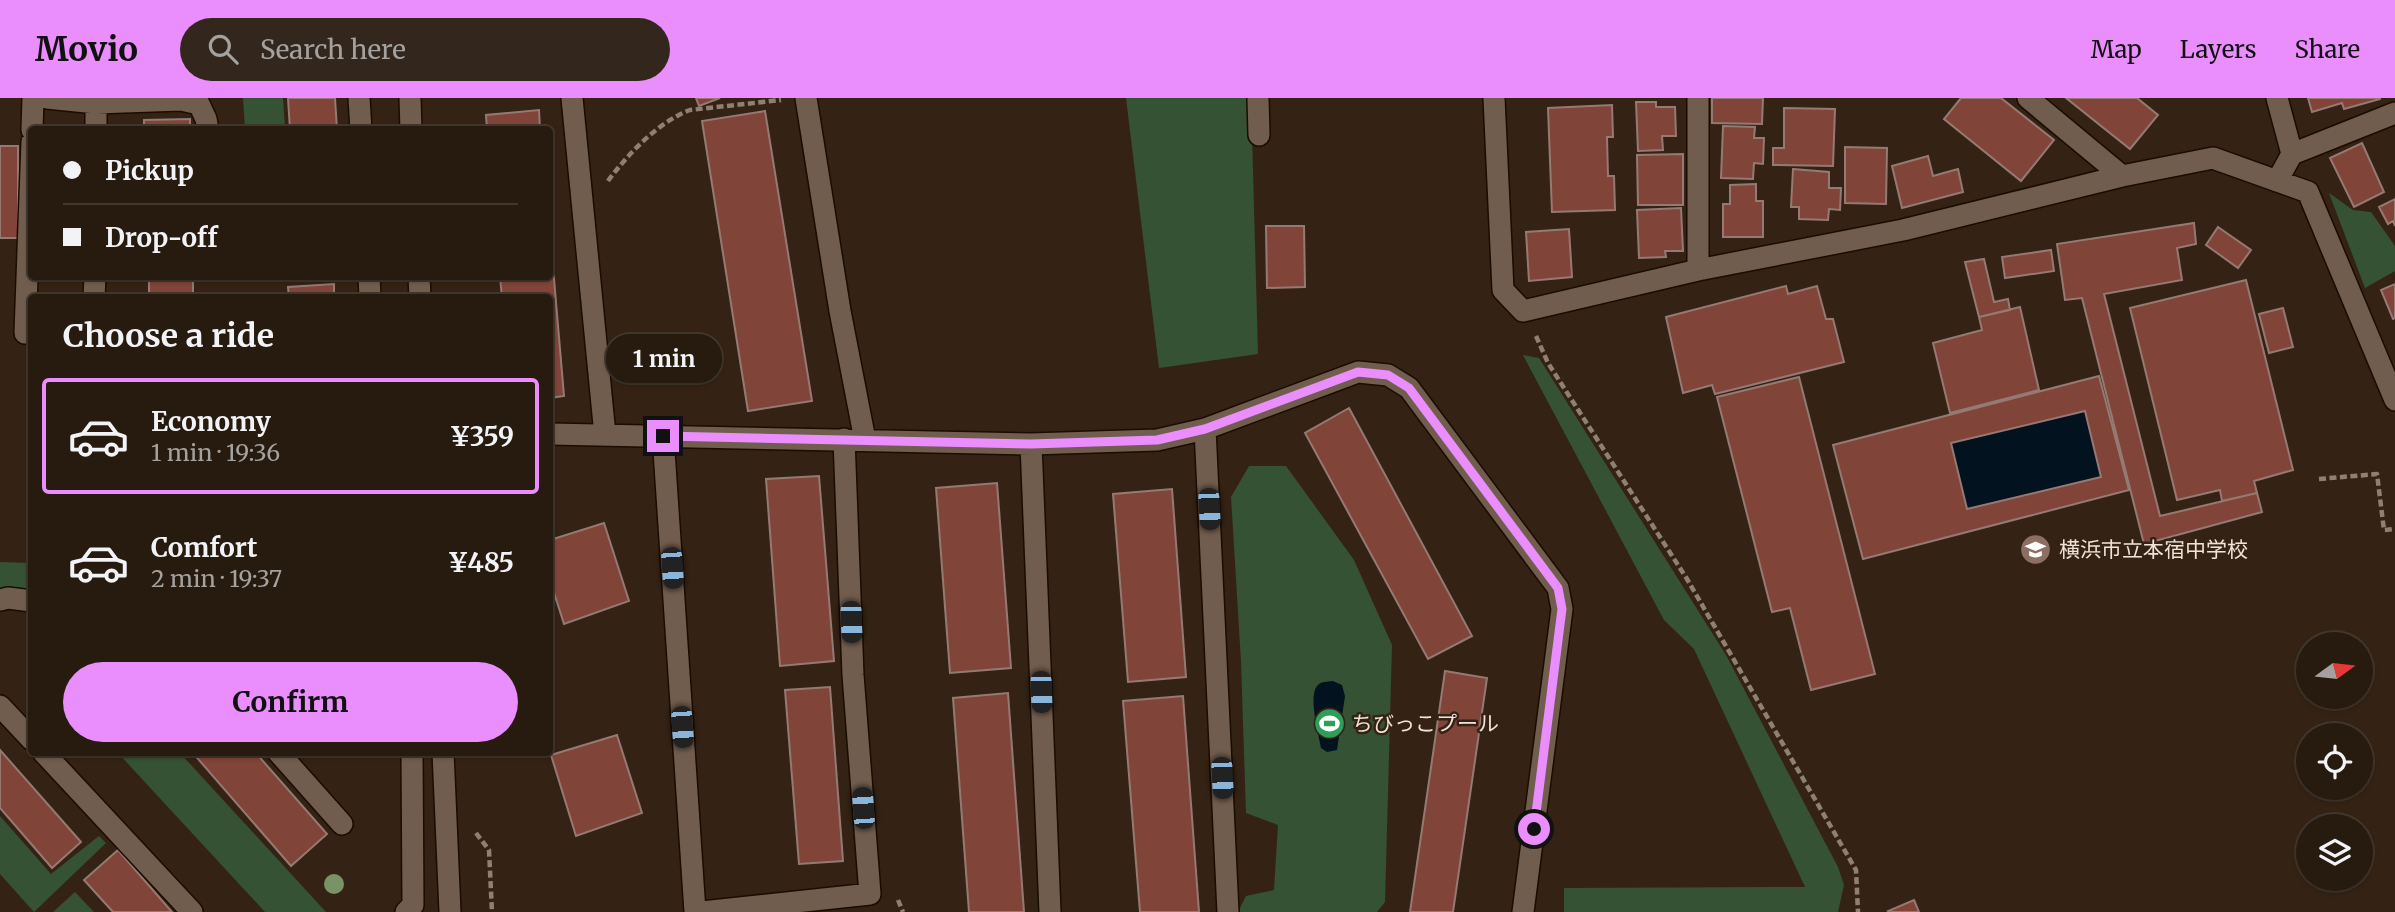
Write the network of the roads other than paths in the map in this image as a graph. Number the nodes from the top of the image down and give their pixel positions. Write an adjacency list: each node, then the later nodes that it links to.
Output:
1 (33, 98): 14 (street)
2 (49, 98): 12 (street)
3 (359, 98): 17 (street)
4 (410, 98): 18 (street)
5 (572, 98): 30 (street)
6 (1258, 98): 19 (street)
7 (1494, 98): 24 (street)
8 (1698, 98): 24 (street)
9 (2028, 98): 21 (street)
10 (2277, 98): 20 (street)
11 (796, 99): 32 (street)
12 (96, 103): 15 (street); 16 (street)
13 (2395, 113): 20 (street)
14 (32, 126)
15 (96, 126)
16 (207, 126)
17 (361, 126)
18 (411, 126)
19 (1259, 135)
20 (2292, 154): 22 (street)
21 (2122, 176): 22 (street); 24 (street)
22 (2277, 181): 26 (street)
23 (28, 251): 25 (street)
24 (1698, 270)
25 (25, 333)
26 (2387, 360): 27 (street)
27 (2395, 400)
28 (1205, 429): 33 (street); 49 (street); 50 (street)
29 (553, 435): 30 (street)
30 (605, 435): 31 (street)
31 (663, 436): 32 (street); 46 (street)
32 (854, 439): 33 (street); 47 (street)
33 (1031, 444): 48 (street)
34 (0, 600): 35 (street)
35 (28, 600)
36 (0, 706): 37 (street)
37 (28, 736)
38 (47, 756): 43 (street)
39 (282, 756): 42 (street)
40 (412, 756): 44 (street)
41 (443, 756): 45 (street)
42 (342, 824)
43 (192, 912)
44 (406, 912)
45 (450, 912)
46 (695, 912)
47 (702, 912)
48 (1050, 912)
49 (1228, 912)
50 (1523, 912)

